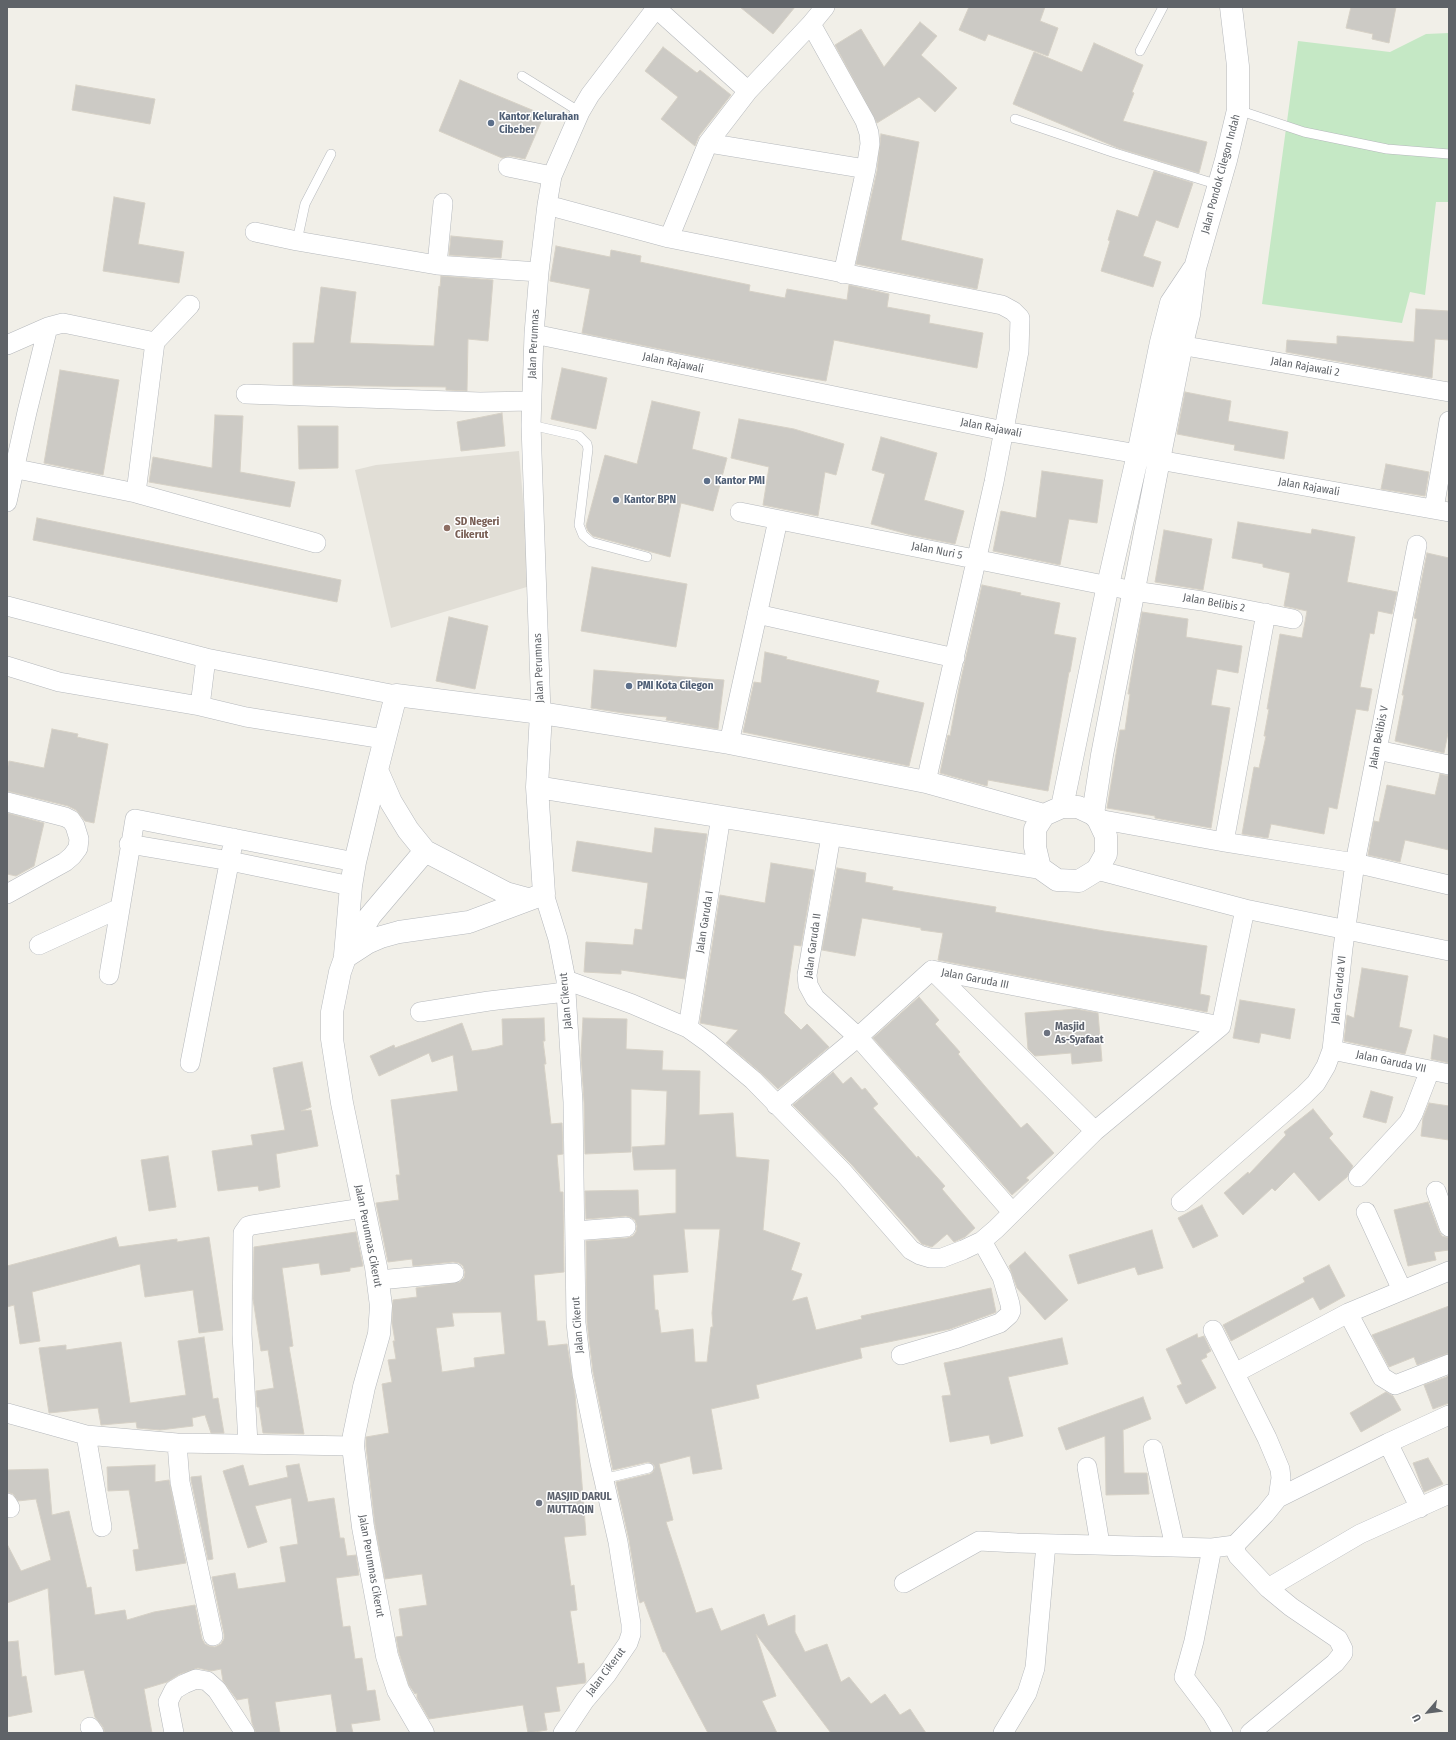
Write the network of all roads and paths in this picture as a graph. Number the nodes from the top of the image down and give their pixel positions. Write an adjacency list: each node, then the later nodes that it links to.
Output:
1 (656, 7): 8 (street); 10 (street, Jalan Perumnas)
2 (825, 7): 5 (street)
3 (1163, 7): 6 (lane)
4 (1231, 7): 9 (street, Jalan Pondok Cilegon Indah)
5 (811, 24): 8 (street); 16 (street)
6 (1140, 51)
7 (522, 76): 10 (lane)
8 (748, 91): 12 (street)
9 (1238, 110): 14 (lane); 18 (street, Jalan Pondok Cilegon Indah)
10 (580, 112): 17 (street, Jalan Perumnas)
11 (1015, 119): 18 (lane)
12 (708, 143): 16 (street); 22 (street)
13 (332, 154): 23 (lane)
14 (1449, 154)
15 (508, 167): 17 (street)
16 (866, 169): 26 (street)
17 (552, 176): 20 (street, Jalan Perumnas)
18 (1219, 185): 31 (street, Jalan Pondok Cilegon Indah)
19 (443, 203): 24 (street)
20 (547, 205): 22 (street); 25 (street, Jalan Perumnas)
21 (255, 232): 23 (street)
22 (669, 238): 26 (street)
23 (297, 242): 24 (street)
24 (437, 265): 25 (street)
25 (539, 272): 29 (street, Jalan Perumnas)
26 (843, 274): 38 (street)
27 (190, 305): 30 (street)
28 (48, 327): 30 (street); 32 (street); 41 (street)
29 (534, 334): 35 (street, Jalan Perumnas); 38 (street, Jalan Rajawali)
30 (155, 342): 42 (street)
31 (1171, 343): 33 (street, Jalan Rajawali 2); 39 (street); 40 (street)
32 (7, 345)
33 (1449, 392)
34 (246, 394): 35 (street)
35 (531, 401): 37 (street, Jalan Perumnas)
36 (1449, 421): 44 (street)
37 (531, 425): 49 (lane); 62 (street, Jalan Perumnas)
38 (1004, 431): 39 (street, Jalan Rajawali); 50 (street)
39 (1138, 454): 40 (street, Jalan Rajawali); 51 (street)
40 (1158, 460): 44 (street, Jalan Rajawali); 52 (street)
41 (11, 468): 42 (street); 43 (street)
42 (136, 493): 47 (street)
43 (7, 502)
44 (1442, 511)
45 (740, 512): 46 (street, Jalan Nuri 5)
46 (778, 520): 50 (street, Jalan Nuri 5); 55 (street)
47 (316, 543)
48 (1416, 545): 65 (street, Jalan Belibis V)
49 (647, 557)
50 (975, 558): 51 (street, Jalan Nuri 5); 58 (street)
51 (1108, 585): 52 (street, Jalan Nuri 5); 71 (street)
52 (1134, 591): 54 (street, Jalan Belibis 2); 73 (street)
53 (7, 606): 57 (street)
54 (1266, 613): 56 (street, Jalan Belibis 2); 76 (street)
55 (757, 614): 58 (street); 64 (street)
56 (1293, 619)
57 (206, 658): 60 (street); 61 (street)
58 (955, 658): 68 (street)
59 (7, 666): 61 (street)
60 (396, 695): 62 (street); 63 (street)
61 (200, 706): 63 (street)
62 (541, 713): 64 (street); 69 (street)
63 (384, 739): 67 (street)
64 (729, 743): 68 (street)
65 (1377, 750): 66 (street); 81 (street, Jalan Belibis V)
66 (1449, 765)
67 (377, 770): 78 (street); 80 (street)
68 (926, 782): 71 (street)
69 (537, 787): 72 (street); 87 (street)
70 (7, 802): 86 (street)
71 (1053, 811): 73 (street); 82 (street)
72 (721, 816): 74 (street); 99 (street, Jalan Garuda I)
73 (1095, 817): 76 (street); 83 (street)
74 (831, 836): 82 (street); 100 (street, Jalan Garuda II)
75 (234, 838): 77 (street); 79 (street); 80 (street)
76 (1224, 842): 81 (street)
77 (129, 844): 79 (street); 88 (street)
78 (425, 851): 87 (street); 93 (street, Jalan Perumnas Cikerut)
79 (230, 861): 85 (street); 102 (street)
80 (354, 862): 85 (street)
81 (1355, 863): 84 (street); 90 (street, Jalan Belibis V)
82 (1040, 868): 83 (street)
83 (1097, 870): 89 (street)
84 (1449, 885)
85 (351, 886): 93 (street)
86 (7, 894)
87 (536, 897): 93 (street); 96 (street, Jalan Cikerut)
88 (120, 908): 91 (street); 95 (street)
89 (1244, 909): 90 (street); 98 (street)
90 (1346, 930): 92 (street); 101 (street, Jalan Garuda VI)
91 (39, 944)
92 (1449, 951)
93 (345, 958): 110 (street, Jalan Perumnas Cikerut)
94 (932, 970): 98 (street, Jalan Garuda III); 100 (street, Jalan Garuda III); 106 (street)
95 (109, 975)
96 (566, 986): 97 (street); 99 (street); 115 (street, Jalan Cikerut)
97 (420, 1012)
98 (1221, 1026): 106 (street)
99 (688, 1028): 105 (street)
100 (858, 1037): 105 (street, Jalan Garuda III); 111 (street, Jalan Garuda II)
101 (1332, 1050): 103 (street, Jalan Garuda VII); 109 (street, Jalan Garuda VI)
102 (190, 1063)
103 (1430, 1070): 104 (street, Jalan Garuda VII); 107 (street)
104 (1449, 1074)
105 (776, 1105): 116 (street)
106 (1095, 1131): 111 (street)
107 (1358, 1176)
108 (1436, 1191): 114 (street)
109 (1181, 1202)
110 (363, 1208): 119 (street, Jalan Perumnas Cikerut); 131 (street)
111 (1012, 1212): 116 (street)
112 (1366, 1212): 120 (street)
113 (626, 1227): 115 (street)
114 (1449, 1227)
115 (575, 1231): 136 (street, Jalan Cikerut)
116 (982, 1241): 123 (street)
117 (1449, 1271): 120 (street)
118 (454, 1273): 119 (street)
119 (379, 1280): 132 (street, Jalan Perumnas Cikerut)
120 (1402, 1290): 121 (street)
121 (1348, 1313): 124 (street); 125 (street)
122 (1213, 1330): 125 (street)
123 (900, 1355)
124 (1449, 1364)
125 (1235, 1373): 138 (street)
126 (7, 1413): 128 (street)
127 (1449, 1415): 130 (street)
128 (86, 1435): 129 (street); 140 (street)
129 (177, 1443): 131 (street); 148 (street)
130 (1388, 1443): 138 (street); 139 (street)
131 (248, 1444): 132 (street)
132 (353, 1446): 151 (street, Jalan Perumnas Cikerut)
133 (1153, 1449): 144 (street)
134 (1087, 1467): 142 (street)
135 (649, 1468): 136 (lane)
136 (603, 1479): 152 (street, Jalan Cikerut)
137 (1449, 1494): 139 (street)
138 (1278, 1498): 143 (street)
139 (1420, 1508): 147 (street)
140 (102, 1527)
141 (1046, 1544): 142 (street); 146 (street); 153 (street)
142 (1100, 1544): 144 (street)
143 (1235, 1545): 145 (street); 147 (street)
144 (1175, 1547): 145 (street)
145 (1212, 1548): 154 (street)
146 (904, 1583)
147 (1268, 1588): 155 (street)
148 (213, 1636)
149 (174, 1733): 150 (street)
150 (245, 1733)
151 (423, 1733)
152 (564, 1733)
153 (1003, 1733)
154 (1223, 1733)
155 (1250, 1733)

